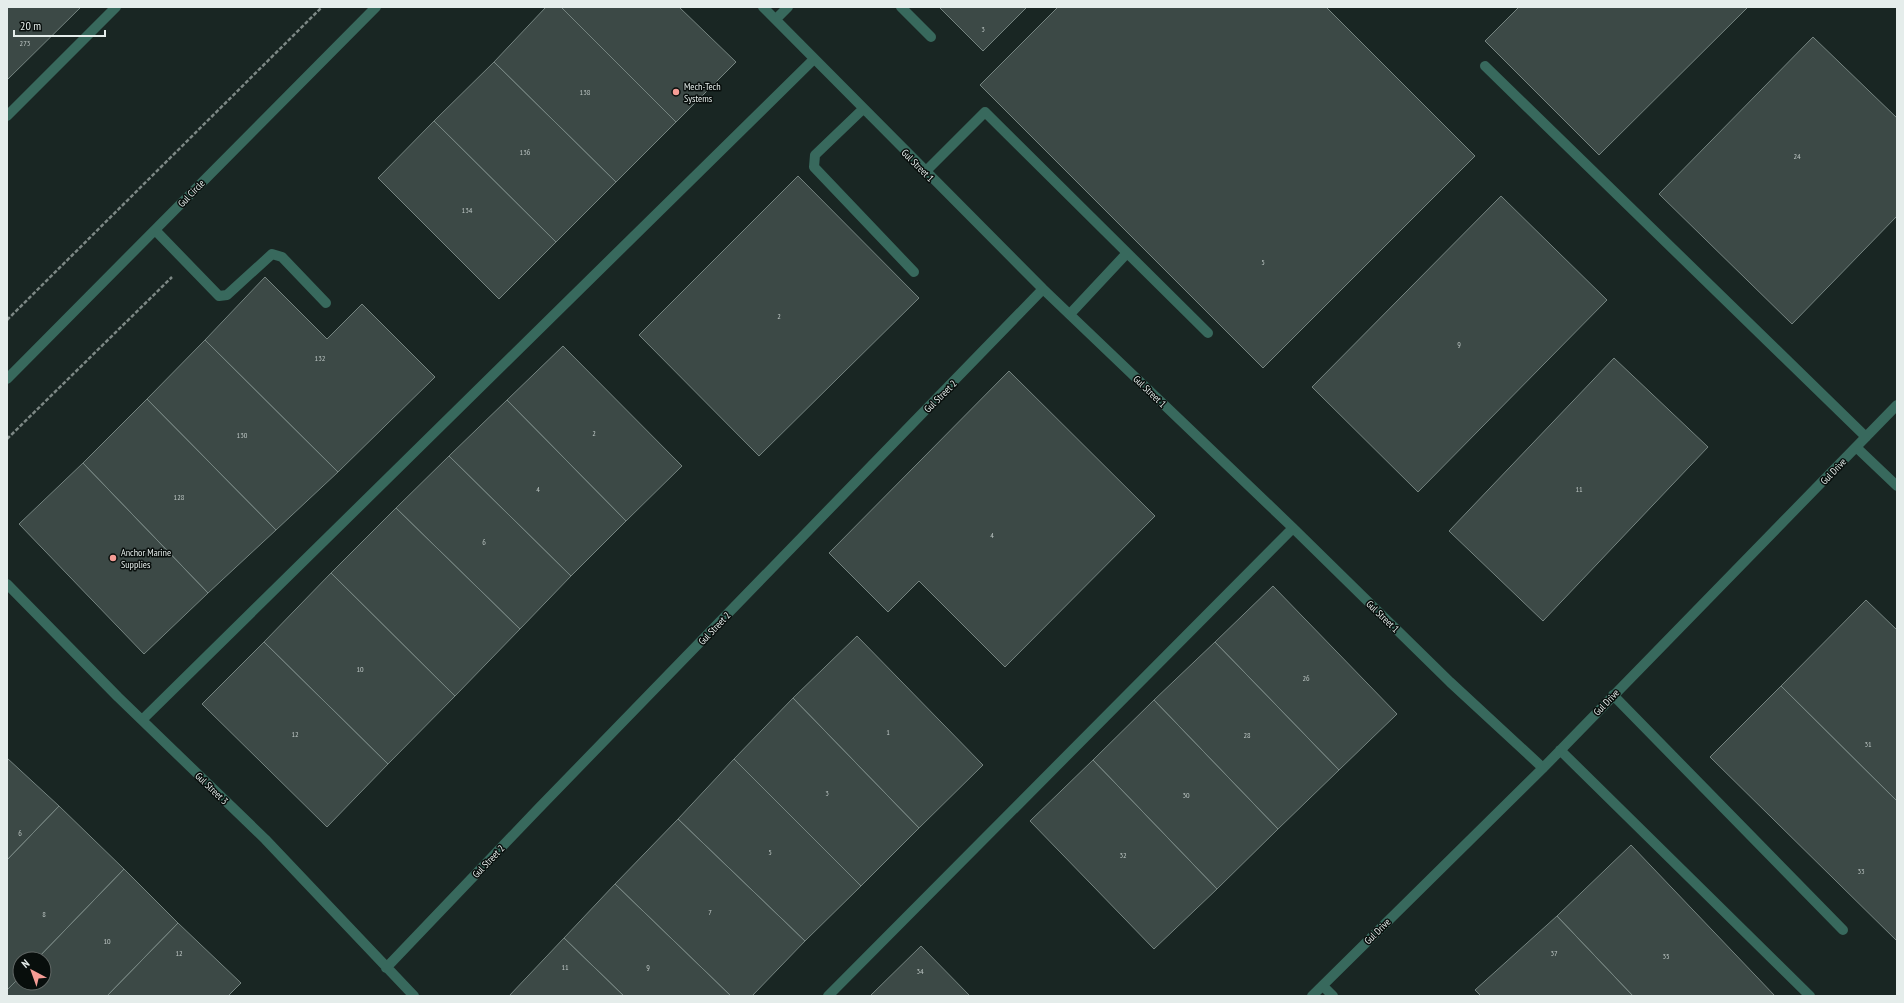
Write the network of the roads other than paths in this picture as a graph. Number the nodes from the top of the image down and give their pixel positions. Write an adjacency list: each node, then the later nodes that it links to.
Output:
1 (116, 7): 11 (street)
2 (376, 7): 13 (street, Gul Circle)
3 (763, 7): 6 (street, Gul Street 1)
4 (788, 7): 6 (street)
5 (901, 7): 7 (street)
6 (776, 19): 8 (street, Gul Street 1)
7 (931, 37)
8 (814, 58): 10 (street, Gul Street 1); 28 (street)
9 (1485, 66): 22 (street)
10 (863, 109): 12 (street, Gul Street 1); 15 (street)
11 (7, 116)
12 (925, 172): 14 (street); 16 (street, Gul Street 1)
13 (155, 230): 17 (street); 20 (street, Gul Circle)
14 (1128, 253): 18 (street); 19 (street)
15 (914, 272)
16 (1043, 289): 18 (street, Gul Street 1); 32 (street, Gul Street 2)
17 (326, 303)
18 (1070, 314): 25 (street, Gul Street 1)
19 (1208, 333)
20 (7, 379)
21 (1897, 405): 22 (street, Gul Drive)
22 (1866, 437): 23 (street, Gul Drive)
23 (1856, 447): 24 (street); 27 (street, Gul Drive)
24 (1897, 486)
25 (1293, 528): 30 (street, Gul Street 1); 35 (street)
26 (7, 584): 28 (street, Gul Street 3)
27 (1613, 695): 29 (street, Gul Drive); 31 (street)
28 (142, 720): 32 (street, Gul Street 3)
29 (1560, 750): 30 (street, Gul Drive); 38 (street)
30 (1543, 768): 33 (street, Gul Drive)
31 (1843, 930)
32 (386, 968): 34 (street, Gul Street 3)
33 (1323, 986): 36 (street, Gul Drive); 37 (street)
34 (414, 996)
35 (828, 996)
36 (1312, 996)
37 (1333, 996)
38 (1810, 996)

